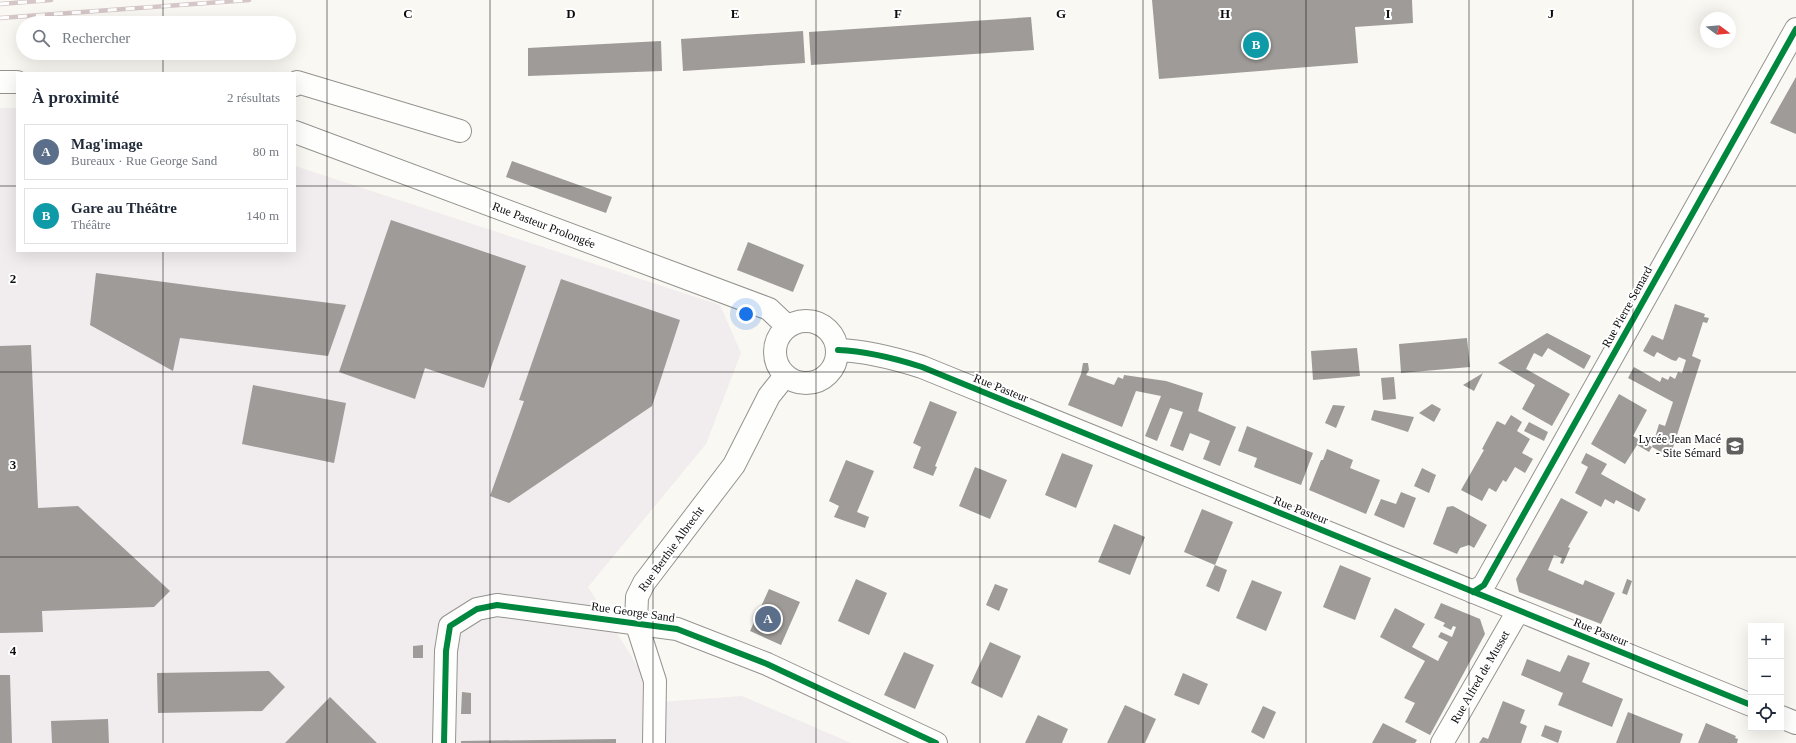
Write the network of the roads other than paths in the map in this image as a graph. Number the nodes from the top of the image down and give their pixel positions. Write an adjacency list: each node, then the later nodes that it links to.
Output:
1 (1796, 29): 10 (street, Rue Pierre Semard)
2 (0, 82): 3 (street)
3 (16, 82)
4 (296, 83): 6 (street)
5 (296, 132): 7 (street, Rue Pasteur Prolongée)
6 (460, 132)
7 (787, 326): 8 (street); 9 (street)
8 (838, 350): 9 (street); 10 (street, Rue Pasteur)
9 (786, 376): 12 (street, Rue Berthie Albrecht)
10 (1473, 592): 11 (street, Rue Pasteur)
11 (1518, 611): 13 (street, Rue Pasteur); 19 (street, Rue Alfred de Musset)
12 (636, 622): 16 (street, Rue George Sand); 17 (street, Rue Berthie Albrecht); 18 (street, Rue George Sand)
13 (1748, 704)
14 (1784, 718): 15 (street)
15 (1796, 723)
16 (444, 743)
17 (654, 743)
18 (936, 743)
19 (1442, 743)

